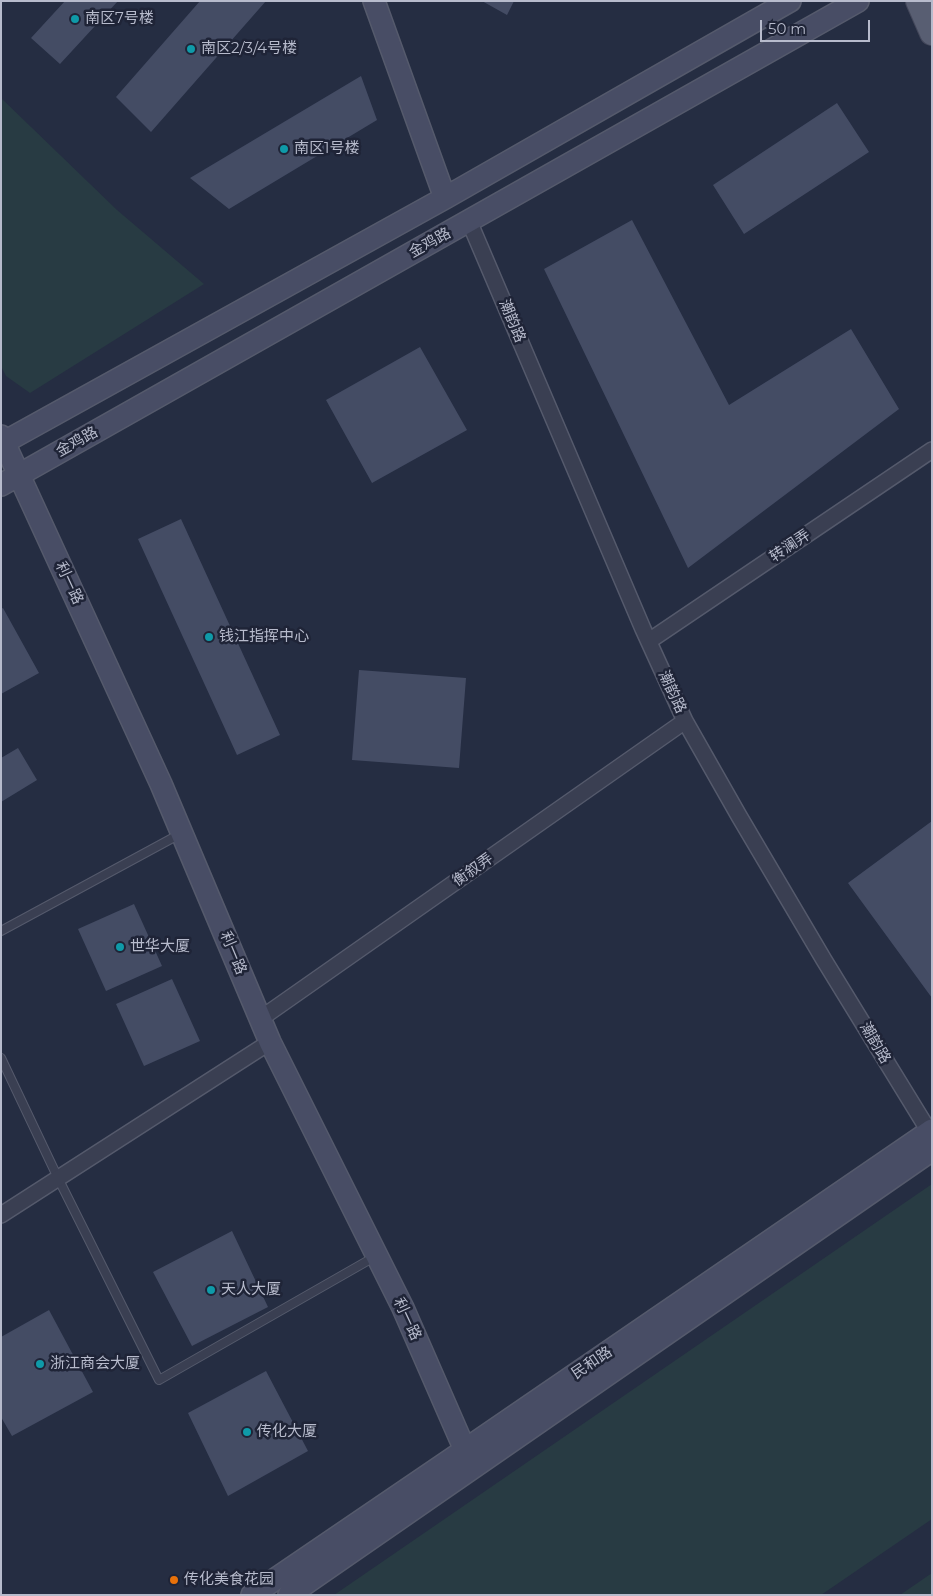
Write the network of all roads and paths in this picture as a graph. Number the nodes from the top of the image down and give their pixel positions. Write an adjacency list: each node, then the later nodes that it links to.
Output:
1 (374, 1): 6 (main road)
2 (790, 1): 6 (main road)
3 (858, 1): 7 (main road, 金鸡路)
4 (918, 1): 5 (main road)
5 (932, 33)
6 (445, 198): 8 (main road)
7 (469, 221): 10 (main road, 金鸡路); 11 (street, 潮韵路)
8 (2, 440): 10 (main road, 利一路)
9 (932, 450): 11 (street, 转澜弄)
10 (10, 480): 13 (main road, 利一路)
11 (649, 641): 12 (street, 潮韵路)
12 (686, 721): 15 (street, 衡叙弄); 18 (street, 潮韵路)
13 (182, 832): 14 (lane); 15 (main road, 利一路)
14 (1, 931)
15 (260, 1019): 16 (main road, 利一路)
16 (270, 1042): 19 (street); 21 (main road, 利一路)
17 (1, 1058): 19 (lane)
18 (931, 1137): 22 (main road, 民和路)
19 (58, 1178): 20 (street); 21 (lane)
20 (1, 1215)
21 (376, 1256): 22 (main road, 利一路)
22 (470, 1458): 23 (main road, 民和路); 24 (main road, 民和路)
23 (252, 1595)
24 (290, 1595)

